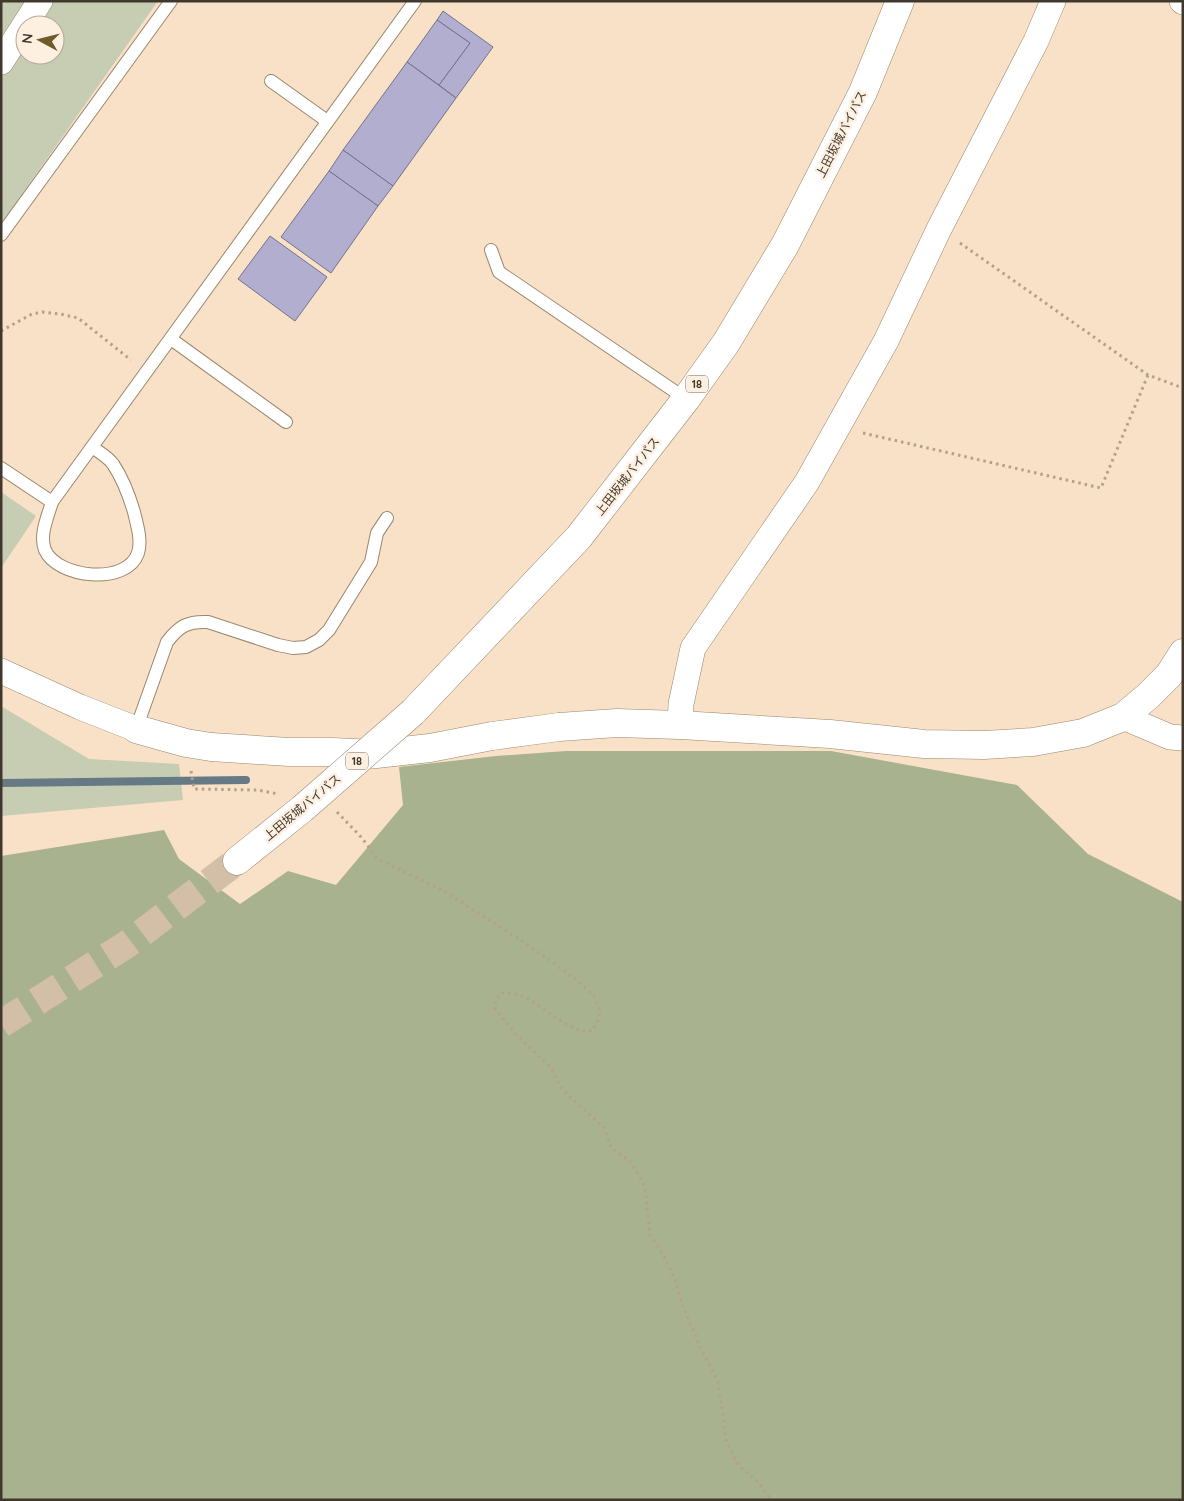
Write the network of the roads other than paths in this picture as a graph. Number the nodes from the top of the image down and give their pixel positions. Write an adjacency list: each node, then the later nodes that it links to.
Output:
1 (40, 1): 6 (street)
2 (171, 1): 9 (lane)
3 (415, 1): 8 (lane)
4 (900, 1): 12 (main road, 上田坂城バイパス / 18)
5 (1053, 1): 21 (street)
6 (1, 62)
7 (271, 81): 8 (lane)
8 (327, 121): 11 (lane)
9 (1, 235)
10 (491, 250): 12 (lane)
11 (171, 339): 13 (lane); 14 (lane)
12 (686, 399): 24 (main road, 上田坂城バイパス / 18, bridge)
13 (286, 422)
14 (92, 447): 16 (lane); 16 (lane)
15 (1, 468): 16 (lane)
16 (52, 502)
17 (387, 518): 22 (lane)
18 (1183, 653): 20 (main road)
19 (1, 671): 22 (street)
20 (1123, 717): 21 (main road); 23 (street)
21 (680, 725): 22 (main road)
22 (136, 730)
23 (1183, 738)
24 (236, 861)

